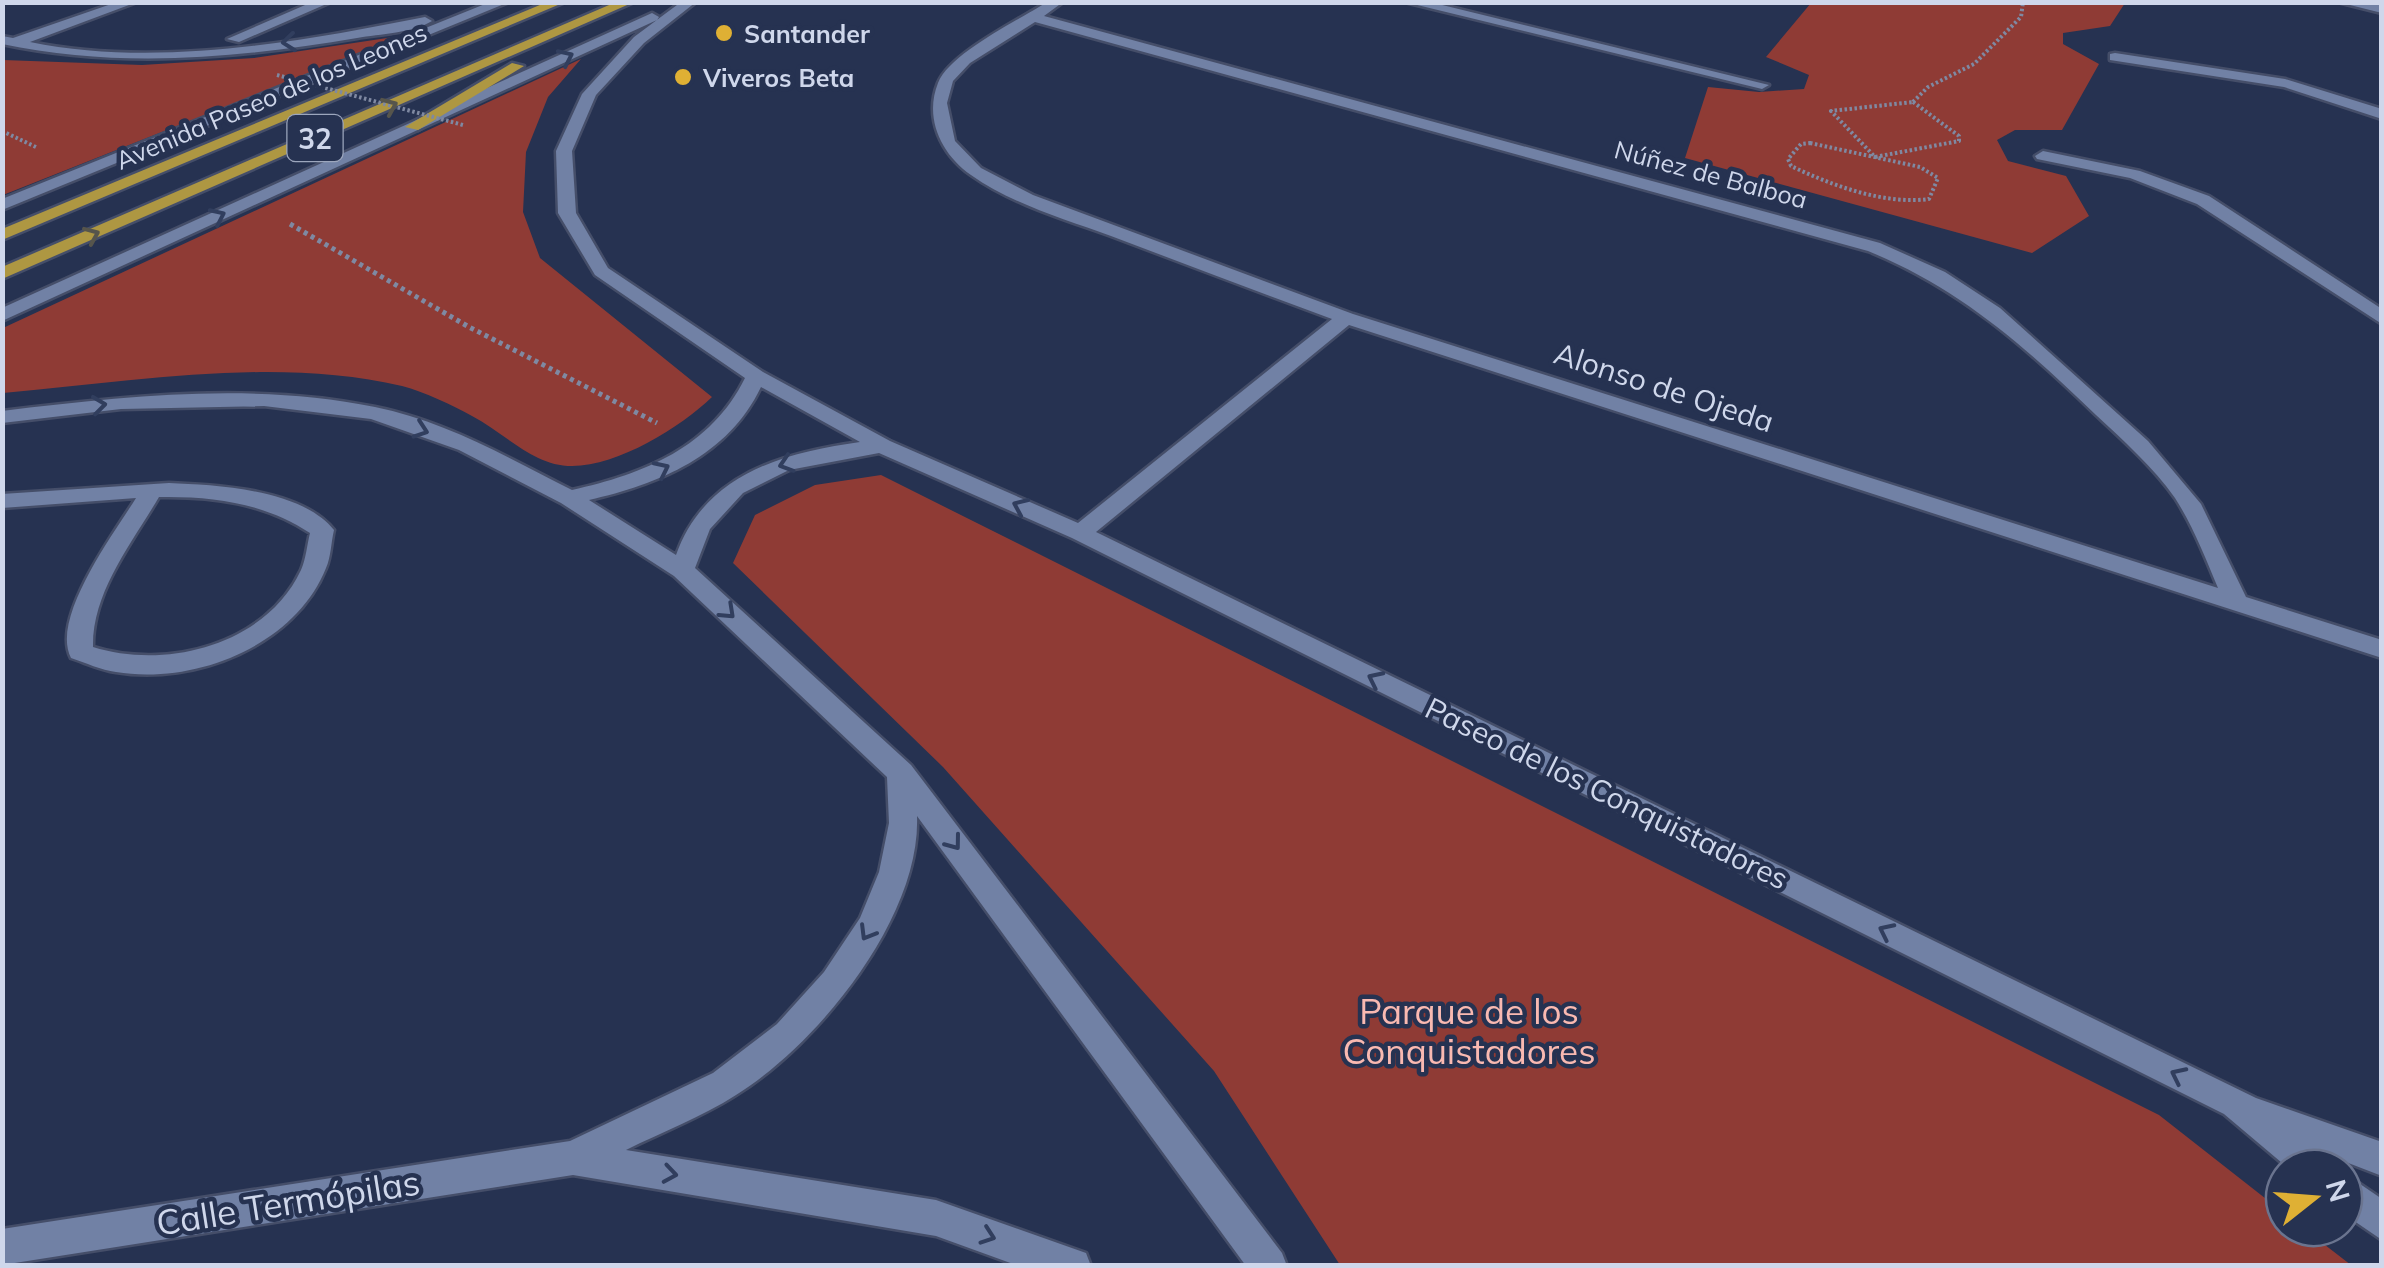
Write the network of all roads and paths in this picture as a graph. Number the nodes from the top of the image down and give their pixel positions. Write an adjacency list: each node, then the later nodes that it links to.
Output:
1 (131, 2): 15 (street)
2 (325, 2): 16 (street)
3 (550, 2): 14 (main road)
4 (559, 2): 14 (main road, Avenida Paseo de los Leones / 32)
5 (687, 2): 23 (street, one-way to 5); 33 (street, Paseo de los Conquistadores)
6 (1056, 2): 13 (street)
7 (1411, 2): 19 (street)
8 (2023, 2): 20 (path)
9 (2344, 2): 12 (street)
10 (496, 5): 16 (street, one-way to 16); 26 (street)
11 (621, 6): 23 (main road); 29 (main road, Avenida Paseo de los Leones / 32, one-way to 11)
12 (2382, 10)
13 (1032, 18): 31 (street, Alonso de Ojeda); 42 (street, Núñez de Balboa)
14 (517, 20): 28 (main road, Avenida Paseo de los Leones / 32)
15 (7, 42): 16 (street)
16 (206, 50)
17 (2115, 57): 21 (street)
18 (278, 76): 22 (path, bridge)
19 (1762, 86)
20 (1913, 102): 25 (path); 25 (path)
21 (2382, 115)
22 (463, 124)
23 (413, 126): 30 (street, one-way to 23)
24 (2043, 156): 32 (street)
25 (1875, 157): 25 (path)
26 (2, 205)
27 (300, 212): 36 (path)
28 (2, 236)
29 (2, 274)
30 (2, 315)
31 (1346, 318): 40 (street); 42 (street, Alonso de Ojeda)
32 (2382, 318)
33 (756, 376): 35 (street, Paseo de los Conquistadores); 36 (street)
34 (2, 418): 38 (street, one-way to 38)
35 (882, 446): 40 (street, Paseo de los Conquistadores, one-way to 35); 41 (street, one-way to 41)
36 (701, 447): 38 (street, one-way to 36)
37 (152, 492): 37 (street); 39 (street)
38 (569, 498): 41 (street)
39 (2, 501)
40 (1080, 533): 45 (street, Paseo de los Conquistadores, one-way to 40)
41 (682, 570): 44 (street, one-way to 44)
42 (2235, 600): 43 (street, Alonso de Ojeda)
43 (2382, 648)
44 (901, 772): 47 (street, Calle Termópilas, one-way to 47); 51 (street, one-way to 51)
45 (2236, 1103): 46 (street, Paseo de los Conquistadores); 48 (street)
46 (2291, 1148)
47 (574, 1158): 49 (street, Calle Termópilas); 50 (street, Calle Termópilas, one-way to 50)
48 (2382, 1159)
49 (2, 1246)
50 (1073, 1266)
51 (1269, 1266)

